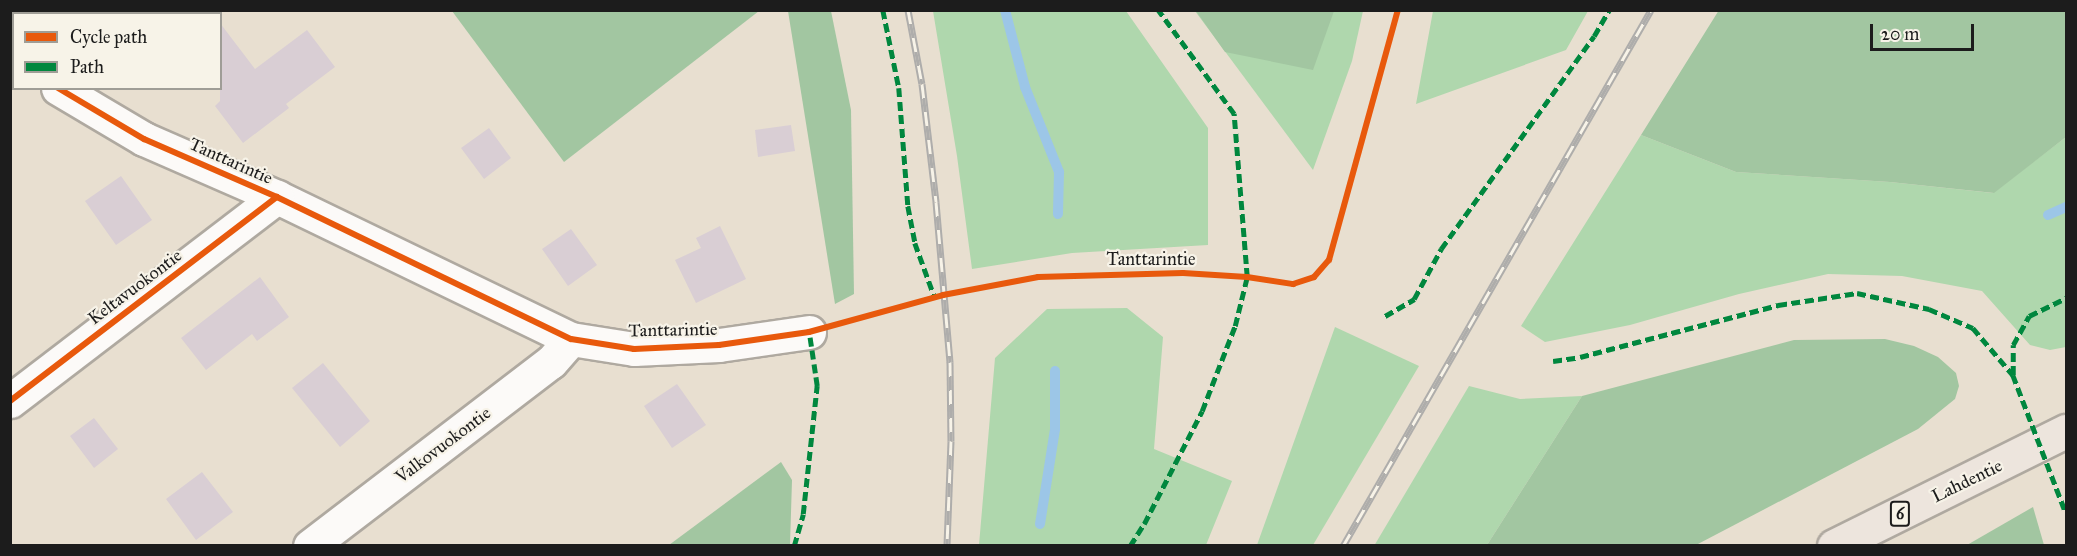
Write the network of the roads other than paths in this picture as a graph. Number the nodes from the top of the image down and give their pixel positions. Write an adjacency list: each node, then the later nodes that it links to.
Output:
1 (61, 90): 2 (street, Tanttarintie)
2 (277, 197): 4 (street, Tanttarintie); 5 (street, Keltavuokontie)
3 (809, 332): 4 (street, Tanttarintie)
4 (571, 339): 7 (street, Valkovuokontie)
5 (10, 400)
6 (2067, 431): 8 (highway, Lahdentie / 6)
7 (310, 546)
8 (1834, 546)

